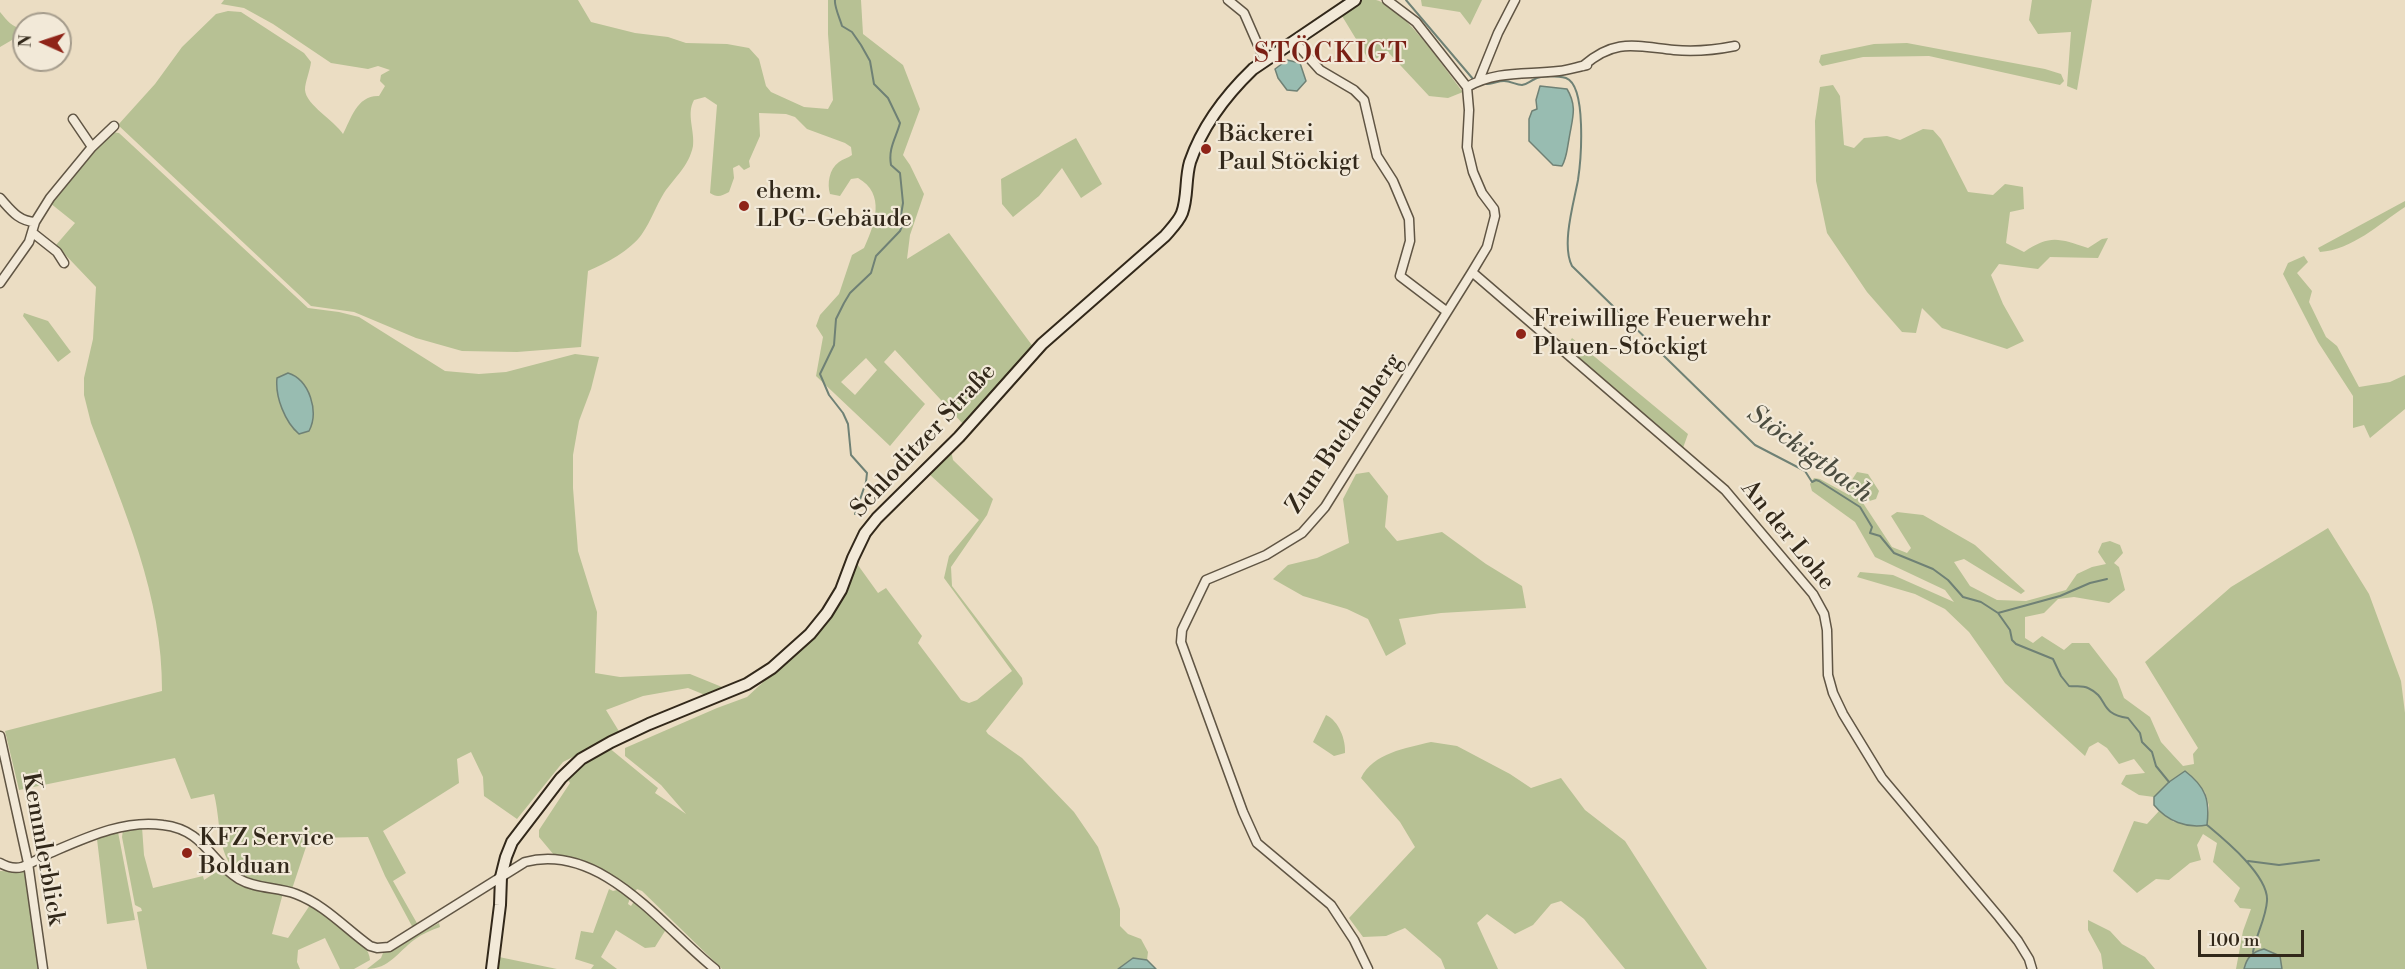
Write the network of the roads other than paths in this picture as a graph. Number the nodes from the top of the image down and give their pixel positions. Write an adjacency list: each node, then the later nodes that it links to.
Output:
1 (1228, 0): 7 (street)
2 (1355, 0): 5 (street, Schloditzer Straße)
3 (1387, 0): 9 (street)
4 (1515, 0): 8 (street)
5 (1295, 42): 7 (street, Schloditzer Straße); 19 (street)
6 (1735, 46): 8 (street)
7 (1265, 61): 23 (street, Schloditzer Straße)
8 (1479, 80): 9 (street)
9 (1467, 87): 17 (street, Zum Buchenberg)
10 (73, 119): 12 (street)
11 (114, 126): 12 (street)
12 (92, 147): 14 (street)
13 (0, 198): 14 (street)
14 (35, 222): 15 (street)
15 (33, 233): 16 (street); 18 (street)
16 (64, 263)
17 (1472, 272): 19 (street, Zum Buchenberg); 28 (street, An der Lohe)
18 (0, 283)
19 (1446, 311): 27 (street, Zum Buchenberg)
20 (0, 736): 22 (street, Kemmlerblick)
21 (0, 863): 22 (street)
22 (28, 863): 23 (street); 24 (street, Kemmlerblick)
23 (501, 877): 25 (street, Schloditzer Straße); 26 (street)
24 (43, 969)
25 (492, 969)
26 (715, 969)
27 (1368, 969)
28 (2032, 969)

